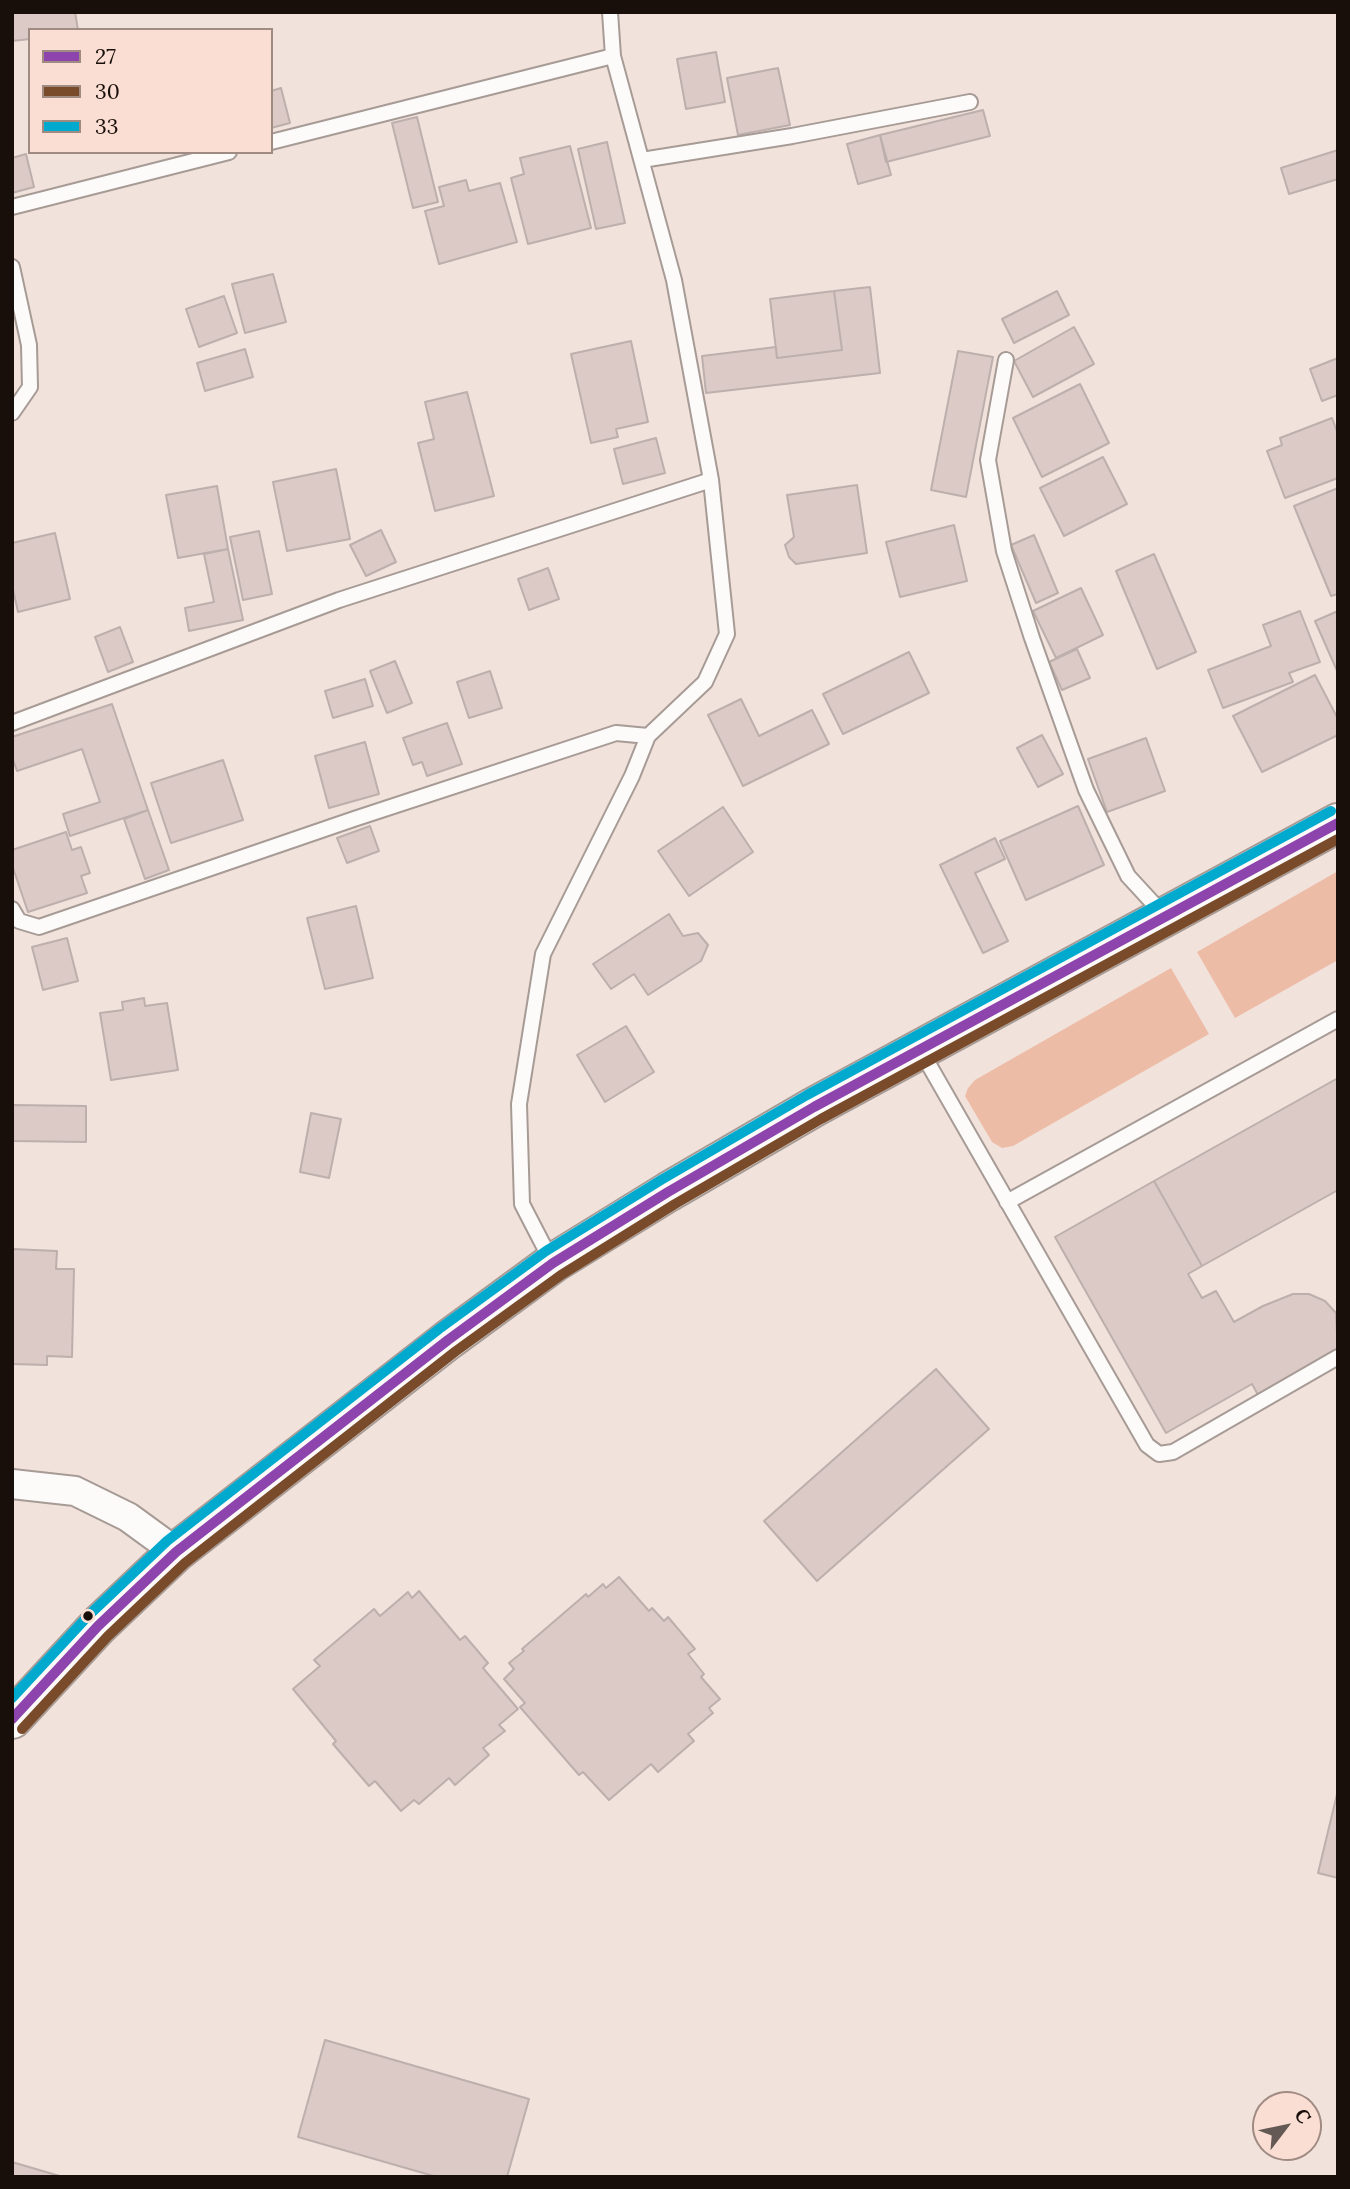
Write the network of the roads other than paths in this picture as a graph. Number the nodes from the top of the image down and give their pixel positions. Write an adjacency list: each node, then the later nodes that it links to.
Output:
1 (610, 12): 2 (lane)
2 (613, 56): 4 (lane); 6 (lane)
3 (970, 102): 6 (lane)
4 (273, 141)
5 (221, 154): 7 (lane)
6 (642, 160): 11 (lane)
7 (12, 207)
8 (12, 267): 10 (lane)
9 (1006, 360): 16 (lane)
10 (12, 413)
11 (710, 480): 12 (lane); 13 (lane)
12 (12, 723)
13 (648, 736): 15 (lane); 20 (lane)
14 (1338, 823): 16 (main road)
15 (12, 909)
16 (1166, 918): 18 (main road)
17 (1338, 1019): 19 (lane)
18 (920, 1050): 19 (lane); 20 (main road)
19 (1007, 1202): 21 (lane)
20 (553, 1263): 23 (main road)
21 (1338, 1357)
22 (12, 1484): 23 (street)
23 (176, 1552): 24 (main road)
24 (12, 1719)

